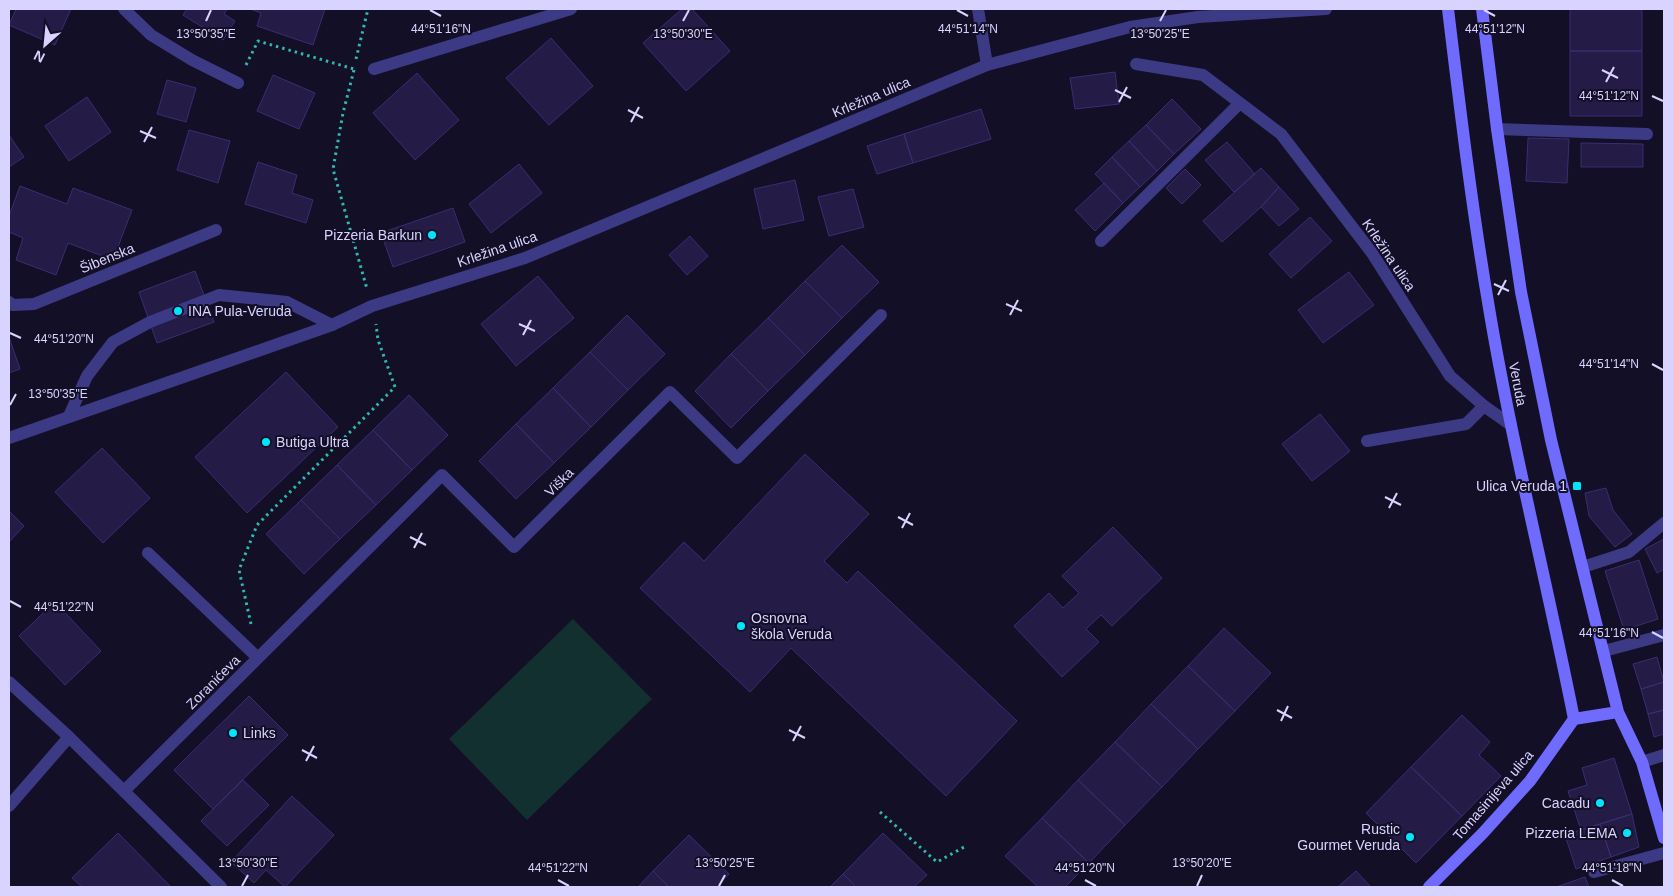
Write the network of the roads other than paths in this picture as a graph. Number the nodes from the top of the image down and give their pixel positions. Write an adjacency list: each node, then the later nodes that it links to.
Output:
1 (124, 9): 10 (street)
2 (571, 9): 9 (street)
3 (978, 9): 8 (street)
4 (1326, 9): 8 (street, Krležina ulica)
5 (1448, 9): 21 (main road, Veruda)
6 (1482, 9): 12 (main road, Veruda)
7 (1136, 64): 11 (street, Krležina ulica)
8 (987, 65): 18 (street, Krležina ulica)
9 (374, 69)
10 (238, 83)
11 (1240, 103): 15 (street); 19 (street, Krležina ulica)
12 (1497, 129): 13 (street); 26 (main road, Veruda)
13 (1647, 134)
14 (216, 230): 16 (street, Šibenska)
15 (1100, 241)
16 (9, 302)
17 (881, 315): 29 (street, Viška)
18 (332, 325): 20 (street, Krležina ulica); 20 (street)
19 (1484, 406): 21 (street, Krležina ulica); 23 (street)
20 (69, 416): 22 (street, Krležina ulica)
21 (1511, 424): 32 (main road, Veruda)
22 (9, 438)
23 (1367, 441)
24 (1664, 523): 26 (street)
25 (148, 553): 29 (street, Zoranićeva)
26 (1583, 567): 28 (main road, Veruda)
27 (1664, 635): 28 (street)
28 (1604, 650): 31 (main road, Veruda)
29 (258, 658): 36 (street, Zoranićeva)
30 (9, 682): 33 (street)
31 (1618, 712): 32 (main road); 35 (main road, Veruda)
32 (1574, 719): 42 (main road, Tomasinijeva ulica)
33 (69, 737): 36 (street); 37 (street)
34 (1664, 755): 35 (street)
35 (1642, 762): 38 (main road, Veruda)
36 (124, 791): 41 (street)
37 (9, 806)
38 (1664, 838)
39 (1664, 853): 40 (street)
40 (1594, 872)
41 (221, 887)
42 (1429, 887)

